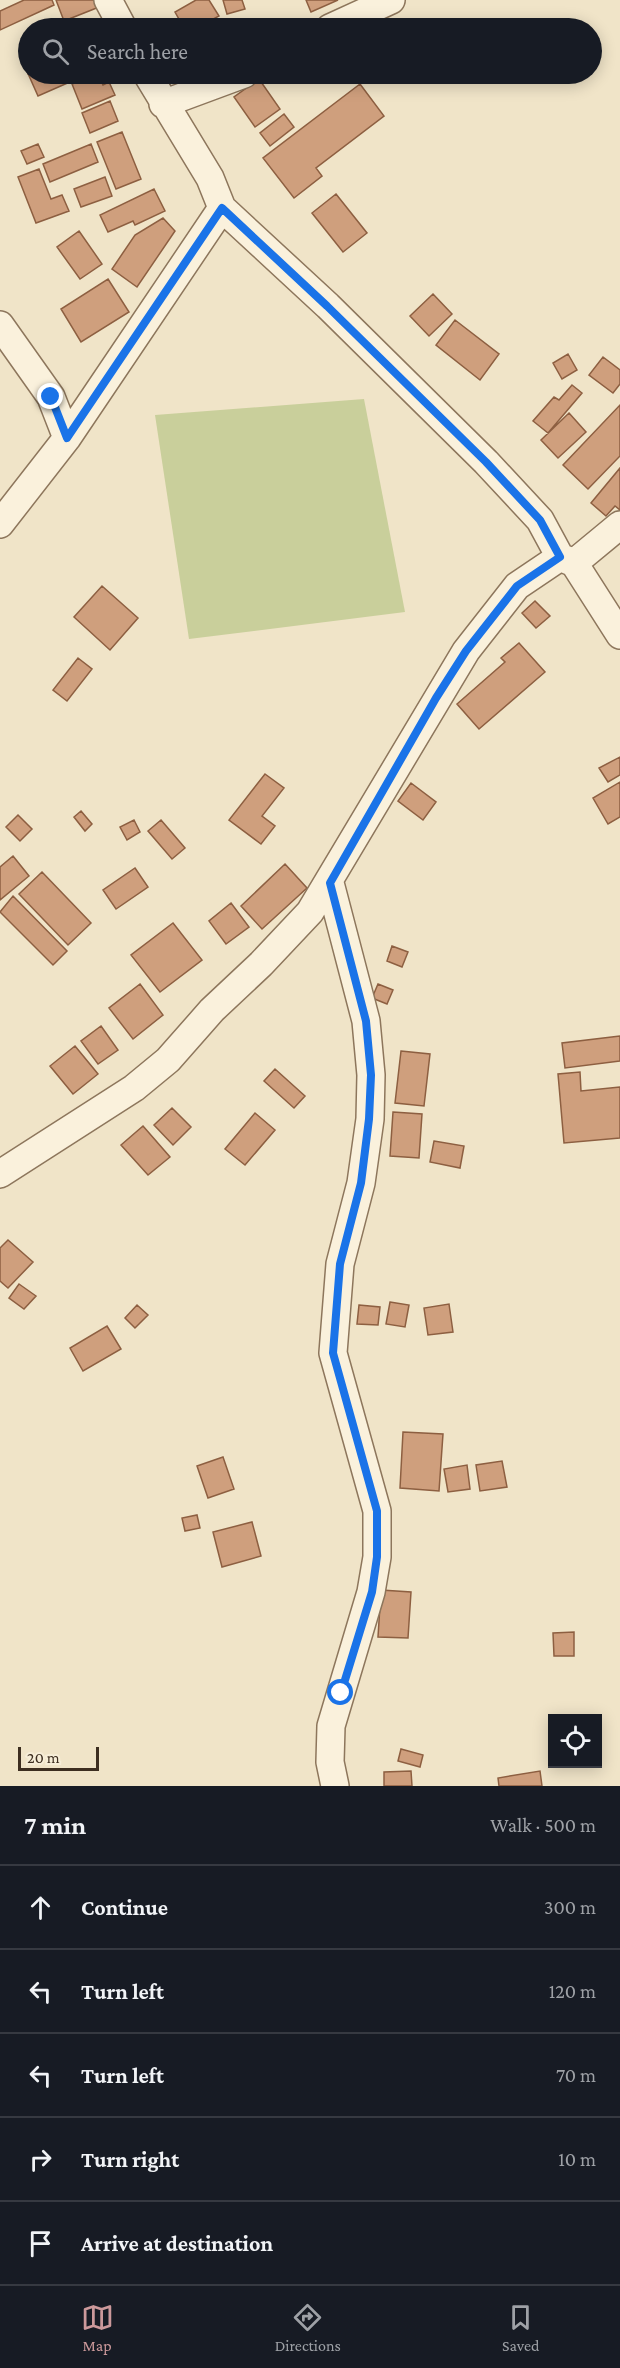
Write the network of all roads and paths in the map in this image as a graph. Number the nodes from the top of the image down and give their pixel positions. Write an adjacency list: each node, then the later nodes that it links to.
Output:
1 (108, 0): 3 (street)
2 (391, 0): 4 (street)
3 (118, 18)
4 (352, 18)
5 (152, 84): 7 (street)
6 (217, 84): 7 (street)
7 (163, 104): 8 (street)
8 (222, 208): 10 (street); 13 (street)
9 (0, 325): 10 (street)
10 (67, 438): 11 (street)
11 (0, 524)
12 (620, 525): 13 (street)
13 (567, 560): 14 (street); 15 (street)
14 (620, 635)
15 (330, 883): 16 (street); 17 (street)
16 (0, 1174)
17 (334, 1786)

